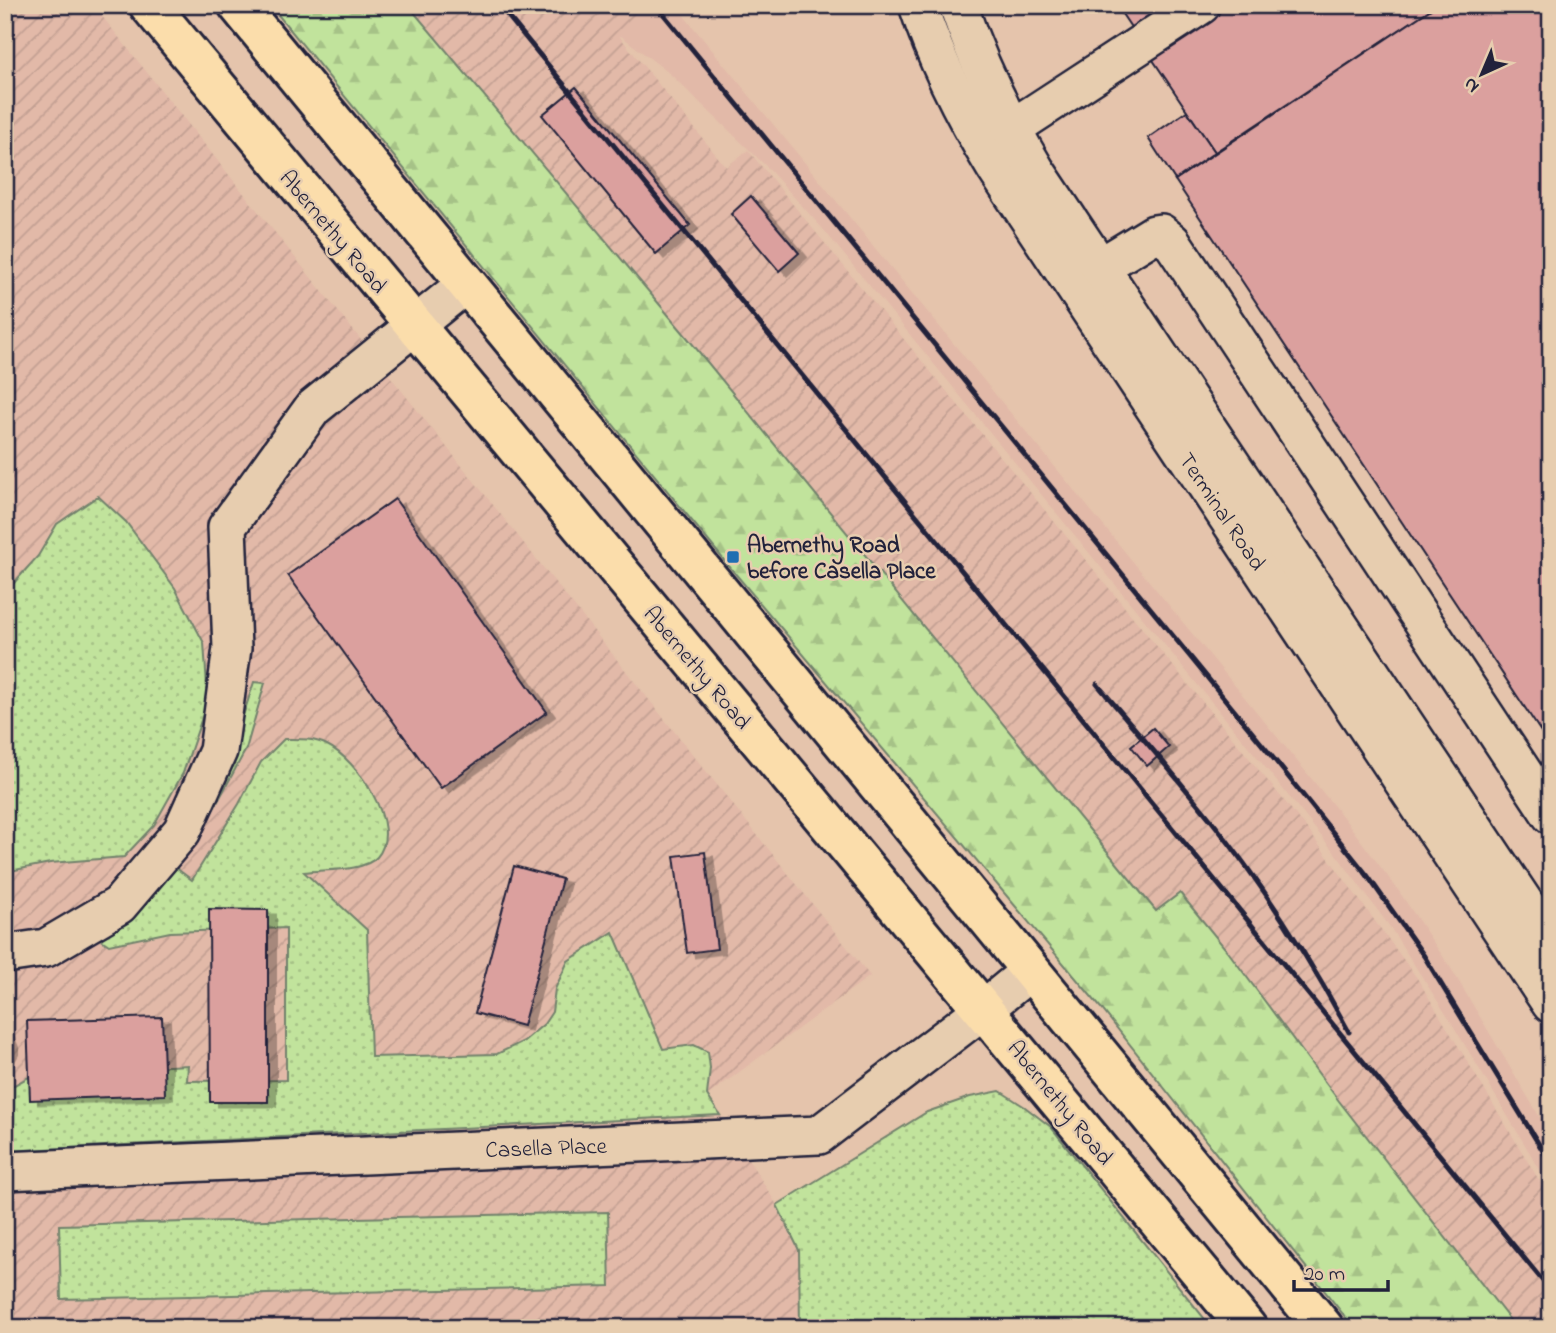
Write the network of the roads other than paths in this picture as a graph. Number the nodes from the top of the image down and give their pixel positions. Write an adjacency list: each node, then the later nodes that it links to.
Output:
1 (149, 5): 9 (main road, Abernethy Road)
2 (238, 5): 8 (main road)
3 (918, 5): 14 (street, Terminal Road)
4 (958, 5): 6 (street)
5 (1201, 5): 6 (street)
6 (1011, 129): 7 (street)
7 (1100, 267): 10 (street); 11 (street)
8 (466, 284): 9 (street); 13 (main road)
9 (413, 326): 12 (street); 15 (main road, Abernethy Road)
10 (1551, 816)
11 (1551, 943)
12 (5, 954)
13 (1030, 971): 15 (street, Casella Place); 18 (main road)
14 (1551, 1004)
15 (984, 1009): 16 (street, Casella Place); 17 (main road, Abernethy Road)
16 (5, 1171)
17 (1247, 1328)
18 (1324, 1328)

